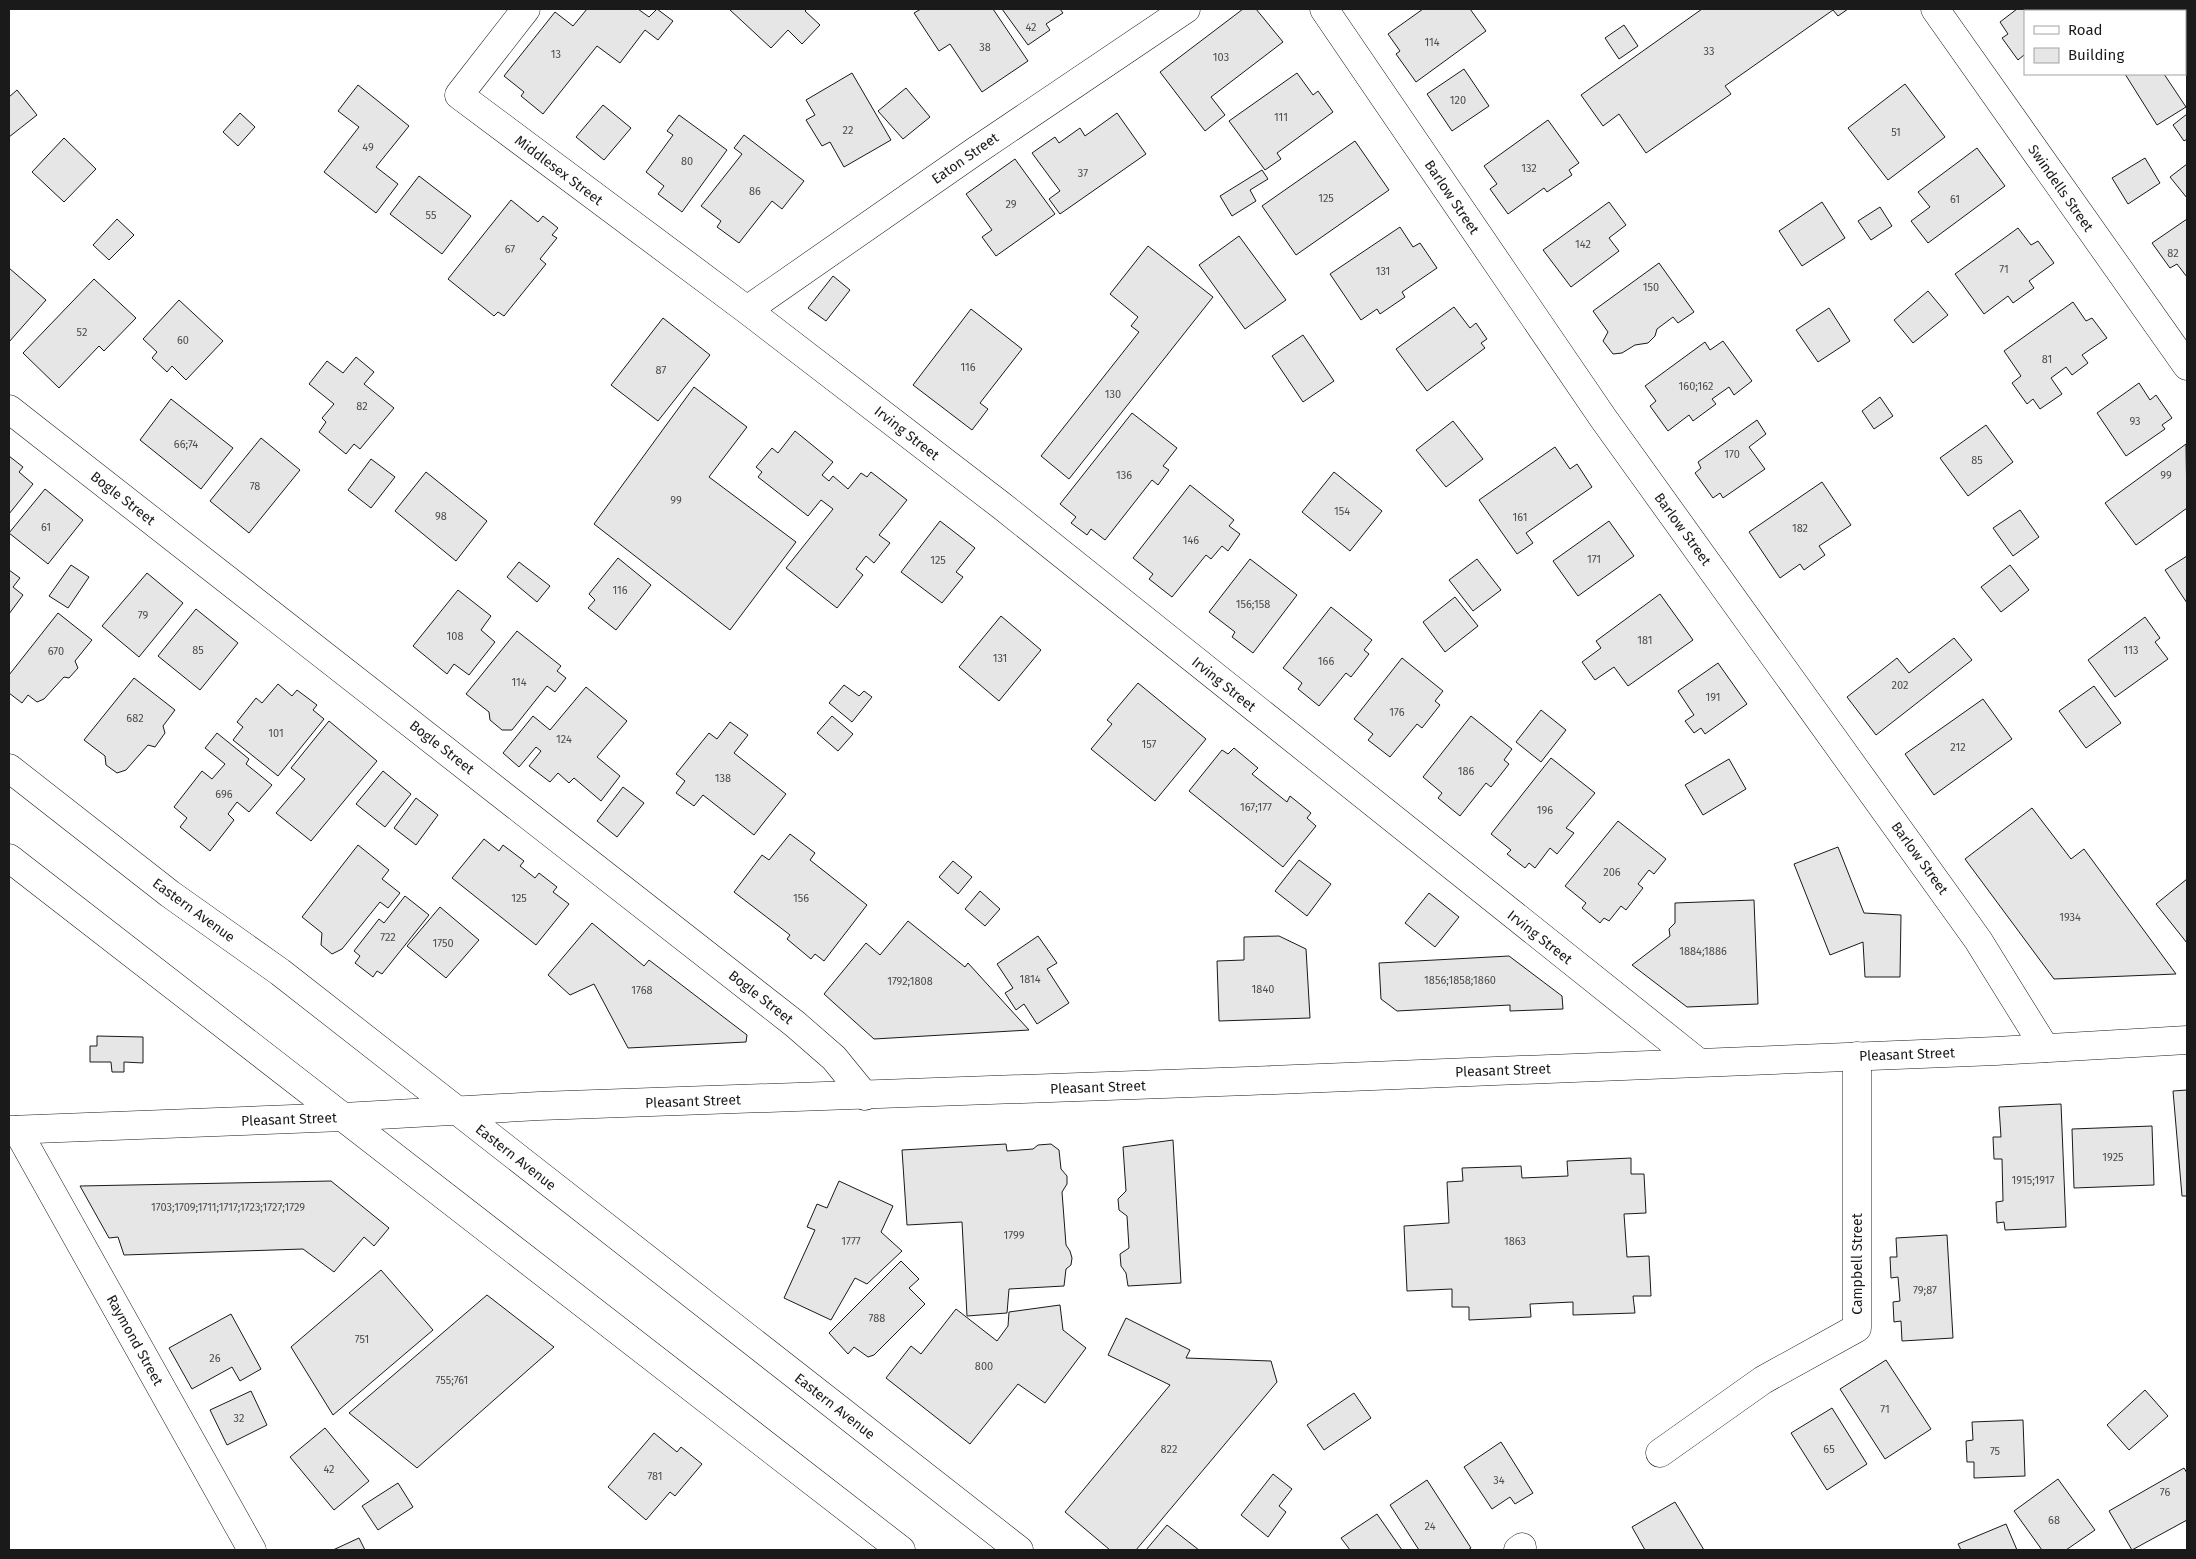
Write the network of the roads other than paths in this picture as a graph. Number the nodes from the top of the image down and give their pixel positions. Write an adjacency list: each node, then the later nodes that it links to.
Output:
1 (526, 9): 5 (street, Middlesex Street)
2 (1186, 9): 5 (street, Eaton Street)
3 (1324, 9): 11 (street, Barlow Street)
4 (1935, 9): 6 (street, Swindells Street)
5 (747, 310): 13 (street, Irving Street)
6 (2187, 366)
7 (9, 409): 14 (street, Bogle Street)
8 (9, 768): 15 (street, Eastern Avenue)
9 (9, 858): 16 (street)
10 (2187, 1040): 11 (street, Pleasant Street)
11 (2045, 1048): 12 (street, Pleasant Street)
12 (1857, 1056): 13 (street, Pleasant Street); 18 (street, Campbell Street)
13 (1698, 1062): 14 (street, Pleasant Street)
14 (865, 1096): 15 (street, Pleasant Street)
15 (456, 1109): 16 (street, Pleasant Street); 21 (street, Eastern Avenue)
16 (343, 1117): 17 (street, Pleasant Street); 20 (street)
17 (13, 1130): 19 (street, Raymond Street)
18 (1660, 1453)
19 (252, 1550)
20 (900, 1550)
21 (1019, 1550)

